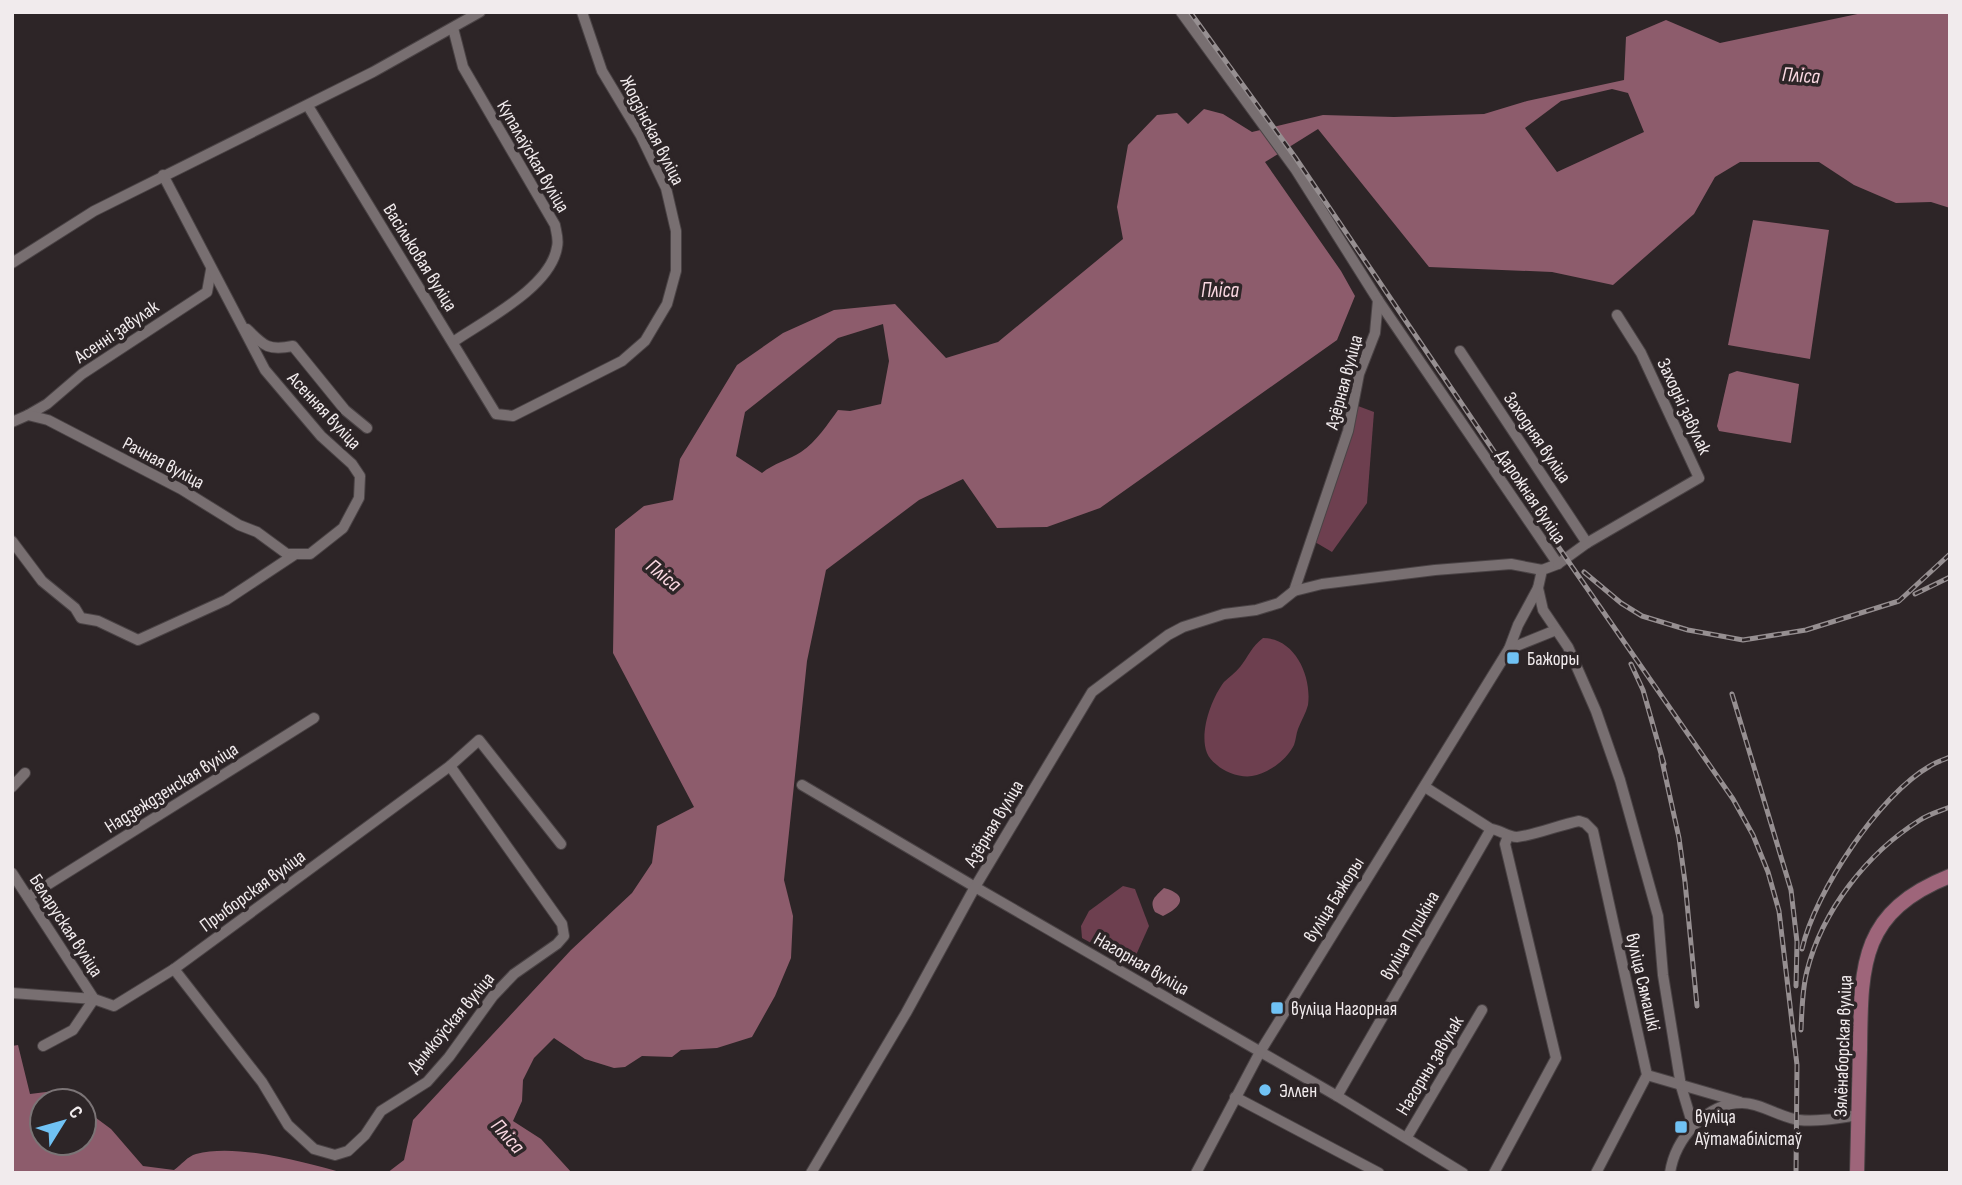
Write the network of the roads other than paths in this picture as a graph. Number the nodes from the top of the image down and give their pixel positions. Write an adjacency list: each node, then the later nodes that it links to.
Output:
1 (480, 12): 4 (street)
2 (582, 12): 14 (street, Жодзінская вуліца)
3 (1181, 12): 9 (street, Дарожная вуліца)
4 (453, 28): 5 (street); 12 (street, Купалаўская вуліца)
5 (308, 106): 6 (street); 12 (street, Васільковая вуліца)
6 (163, 175): 7 (street); 8 (street, Асенняя вуліца)
7 (12, 263)
8 (211, 270): 11 (street, Асенняя вуліца); 15 (street, Асенні завулак)
9 (1378, 300): 21 (street, Дарожная вуліца); 24 (street, Азёрная вуліца)
10 (1617, 315): 19 (street, Заходні завулак)
11 (238, 319): 17 (street, Асенняя вуліца); 20 (street, Асенняя вуліца)
12 (453, 342): 14 (street, Васільковая вуліца)
13 (1460, 351): 19 (street, Заходняя вуліца)
14 (496, 414)
15 (28, 415): 16 (street); 20 (street, Рачная вуліца)
16 (12, 422)
17 (367, 428)
18 (12, 541): 20 (street)
19 (1587, 542): 21 (street, Заходні завулак)
20 (294, 555)
21 (1558, 564): 22 (street, Дарожная вуліца)
22 (1542, 570): 23 (street, Дарожная вуліца); 24 (street, Азёрная вуліца)
23 (1538, 588): 25 (street); 26 (street, вуліца Бажоры)
24 (1294, 591): 38 (street, Азёрная вуліца)
25 (1556, 630): 26 (street); 47 (street)
26 (1509, 649): 31 (street, вуліца Бажоры)
27 (314, 718): 39 (street, Надзеждзенская вуліца)
28 (450, 766): 35 (street, Прыборская вуліца); 40 (street, Прыборская вуліца); 40 (street, Дымкоўская вуліца)
29 (24, 773): 32 (street)
30 (802, 785): 38 (street, Нагорная вуліца)
31 (1425, 786): 33 (street); 45 (street, вуліца Бажоры)
32 (12, 787)
33 (1489, 832): 34 (street); 48 (street, вуліца Пушкіна)
34 (1507, 840): 46 (street, вуліца Сямашкі); 58 (street)
35 (561, 844)
36 (12, 873): 39 (street, Беларуская вуліца)
37 (1950, 876): 51 (main road, Зялёнаборская вуліца)
38 (975, 887): 45 (street, Нагорная вуліца); 54 (street, Азёрная вуліца)
39 (28, 897): 42 (street, Беларуская вуліца)
40 (174, 969): 42 (street, Прыборская вуліца)
41 (12, 993): 42 (street, Беларуская вуліца)
42 (94, 999): 44 (street)
43 (1482, 1010): 53 (street, Нагорны завулак)
44 (43, 1046)
45 (1260, 1052): 48 (street, Нагорная вуліца); 49 (street, вуліца Бажоры)
46 (1647, 1075): 47 (street); 59 (street)
47 (1681, 1086): 50 (street); 52 (street)
48 (1337, 1096): 53 (street, Нагорная вуліца)
49 (1234, 1097): 55 (street, вуліца Бажоры); 56 (street)
50 (1743, 1103): 51 (street); 52 (street)
51 (1859, 1115): 61 (main road, Зялёнаборская вуліца)
52 (1693, 1126): 60 (street)
53 (1406, 1137): 57 (street, Нагорная вуліца)
54 (811, 1173)
55 (1196, 1173)
56 (1380, 1173)
57 (1463, 1173)
58 (1494, 1173)
59 (1596, 1173)
60 (1670, 1173)
61 (1857, 1173)

